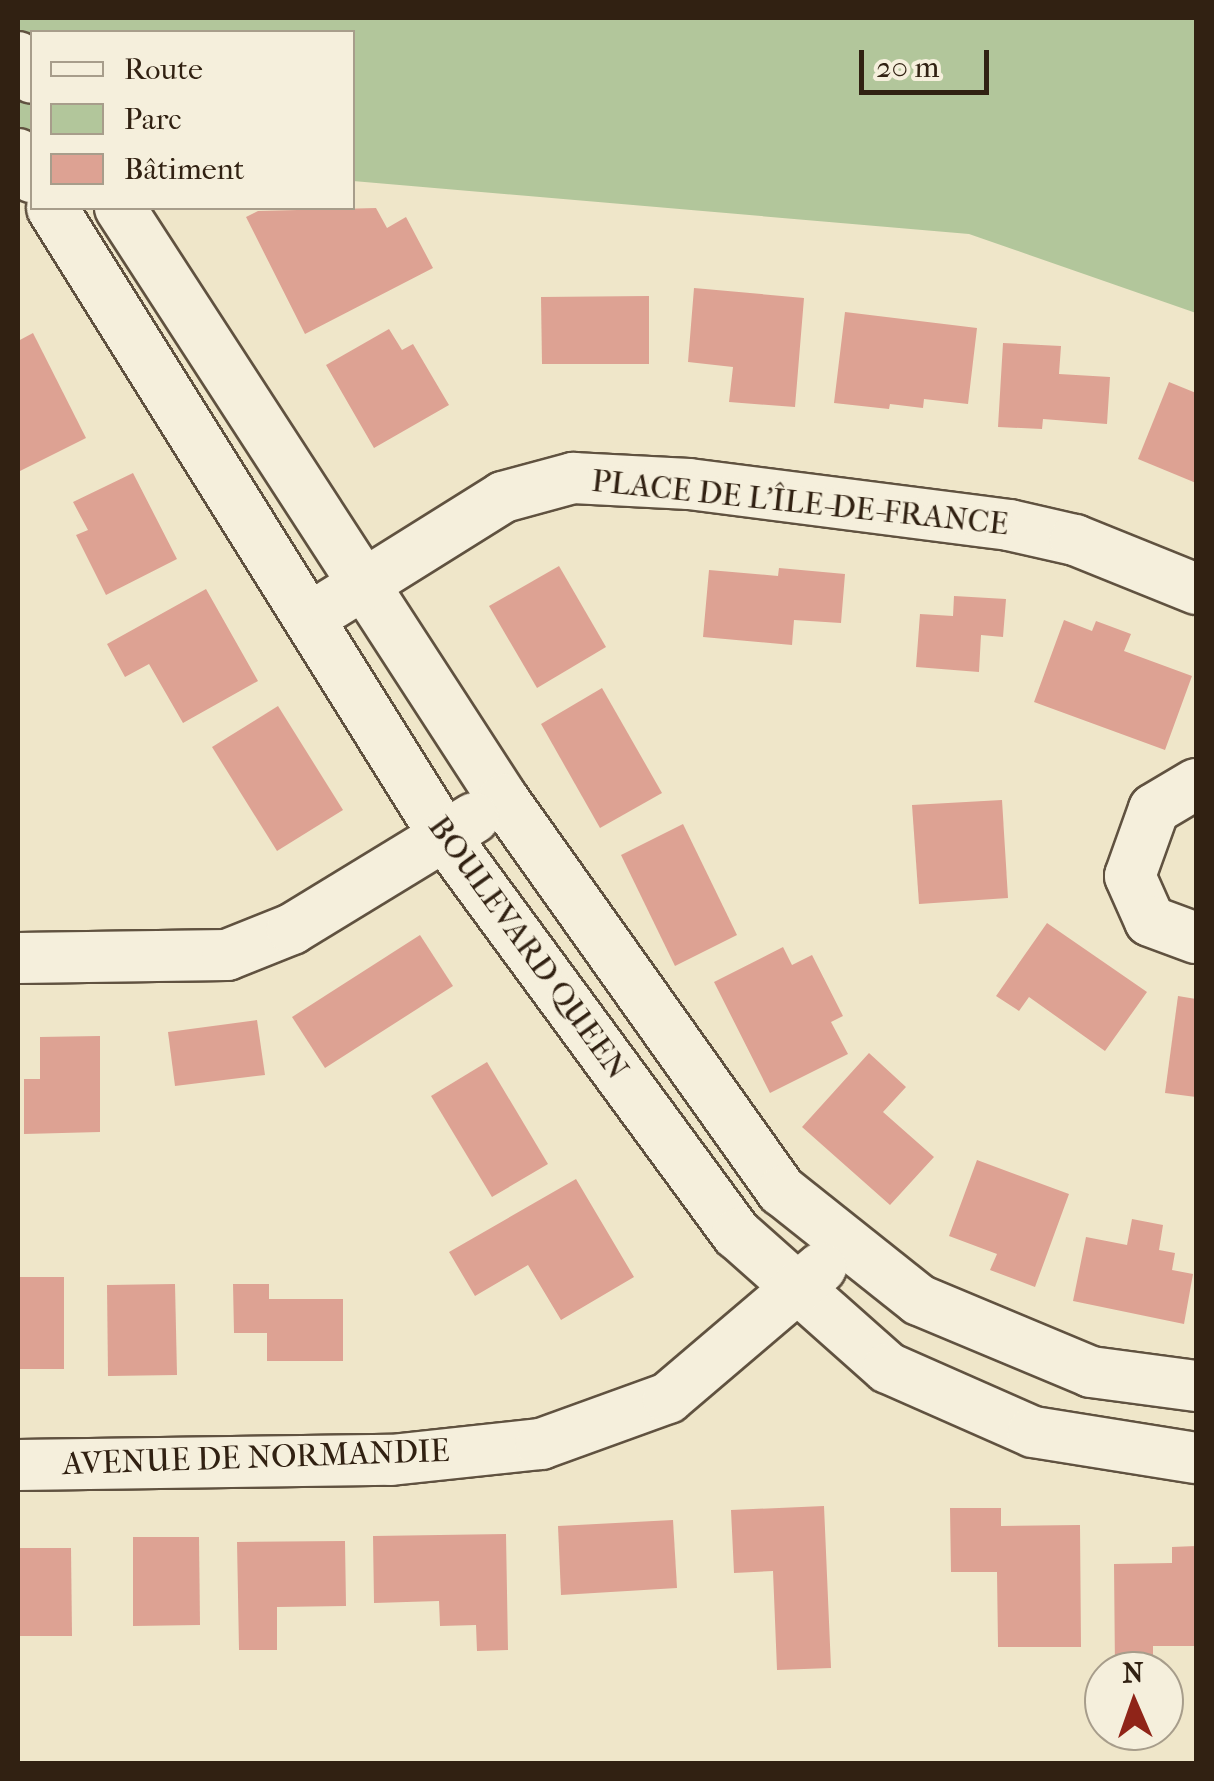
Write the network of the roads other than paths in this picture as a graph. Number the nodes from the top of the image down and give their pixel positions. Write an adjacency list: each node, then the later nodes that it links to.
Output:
1 (53, 210): 5 (street, BOULEVARD QUEEN)
2 (121, 210): 3 (street, BOULEVARD QUEEN)
3 (360, 585): 4 (street, PLACE DE L'ÎLE-DE-FRANCE); 5 (street, PLACE DE L'ÎLE-DE-FRANCE); 7 (street, BOULEVARD QUEEN)
4 (1196, 589)
5 (311, 618): 8 (street, BOULEVARD QUEEN)
6 (1196, 784): 9 (street)
7 (503, 799): 8 (street); 11 (street, BOULEVARD QUEEN)
8 (445, 837): 10 (street); 12 (street, BOULEVARD QUEEN)
9 (1196, 938)
10 (18, 958)
11 (846, 1242): 12 (street, AVENUE DE NORMANDIE); 13 (street, BOULEVARD QUEEN)
12 (800, 1290): 14 (street, BOULEVARD QUEEN); 15 (street, AVENUE DE NORMANDIE)
13 (1196, 1386)
14 (1196, 1458)
15 (18, 1465)

